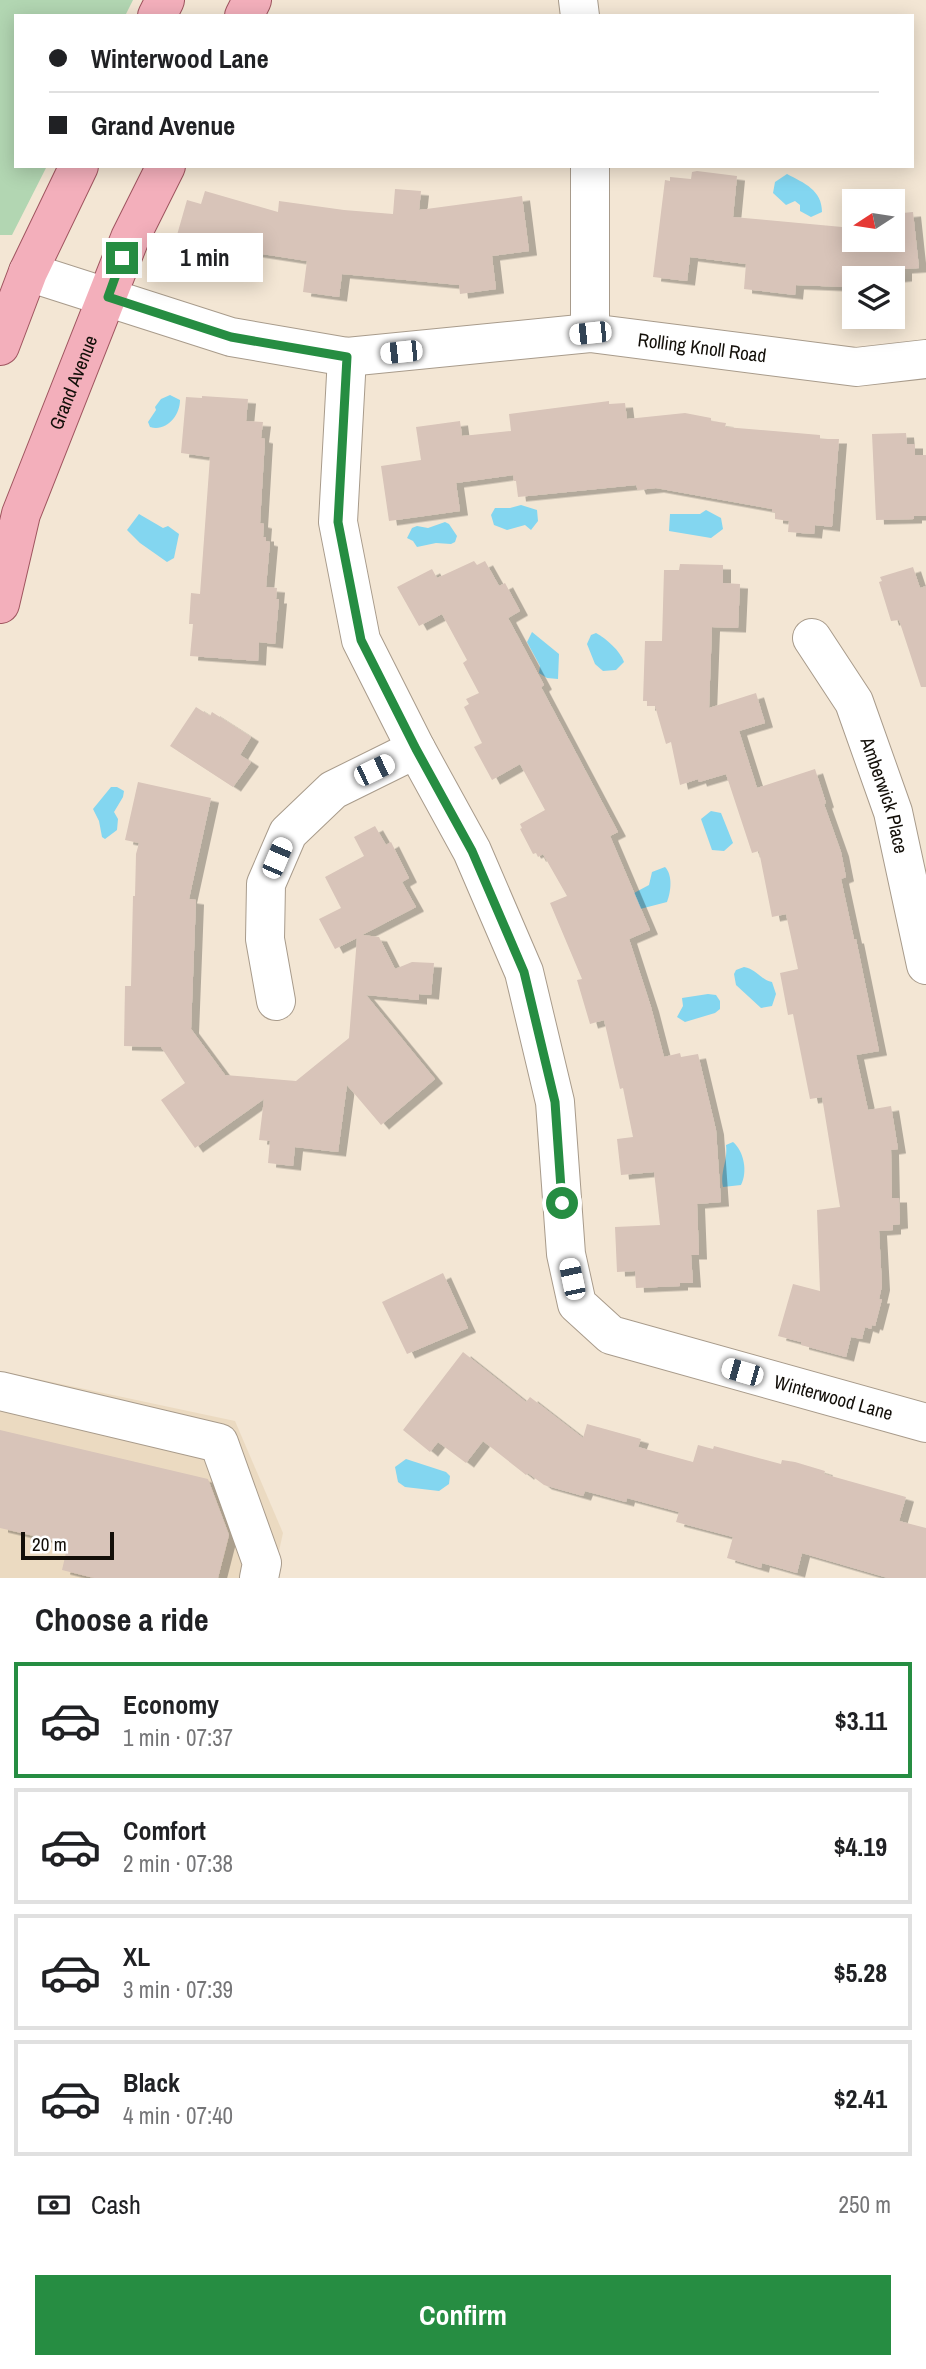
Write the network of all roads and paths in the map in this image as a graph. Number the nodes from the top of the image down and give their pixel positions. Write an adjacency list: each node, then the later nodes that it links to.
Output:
1 (78, 168): 4 (main road)
2 (165, 168): 5 (main road, Grand Avenue)
3 (590, 168): 6 (street)
4 (28, 272): 5 (street, Rolling Knoll Road); 7 (main road)
5 (108, 297): 8 (street, Rolling Knoll Road); 10 (main road, Grand Avenue)
6 (590, 333): 8 (street, Rolling Knoll Road); 9 (street, Rolling Knoll Road)
7 (0, 345)
8 (347, 357): 12 (street, Winterwood Lane)
9 (926, 359)
10 (0, 604)
11 (812, 638): 13 (street, Amberwick Place)
12 (416, 749): 14 (street); 16 (street, Winterwood Lane)
13 (926, 965)
14 (276, 1001)
15 (0, 1391): 17 (street)
16 (926, 1423)
17 (259, 1578)

